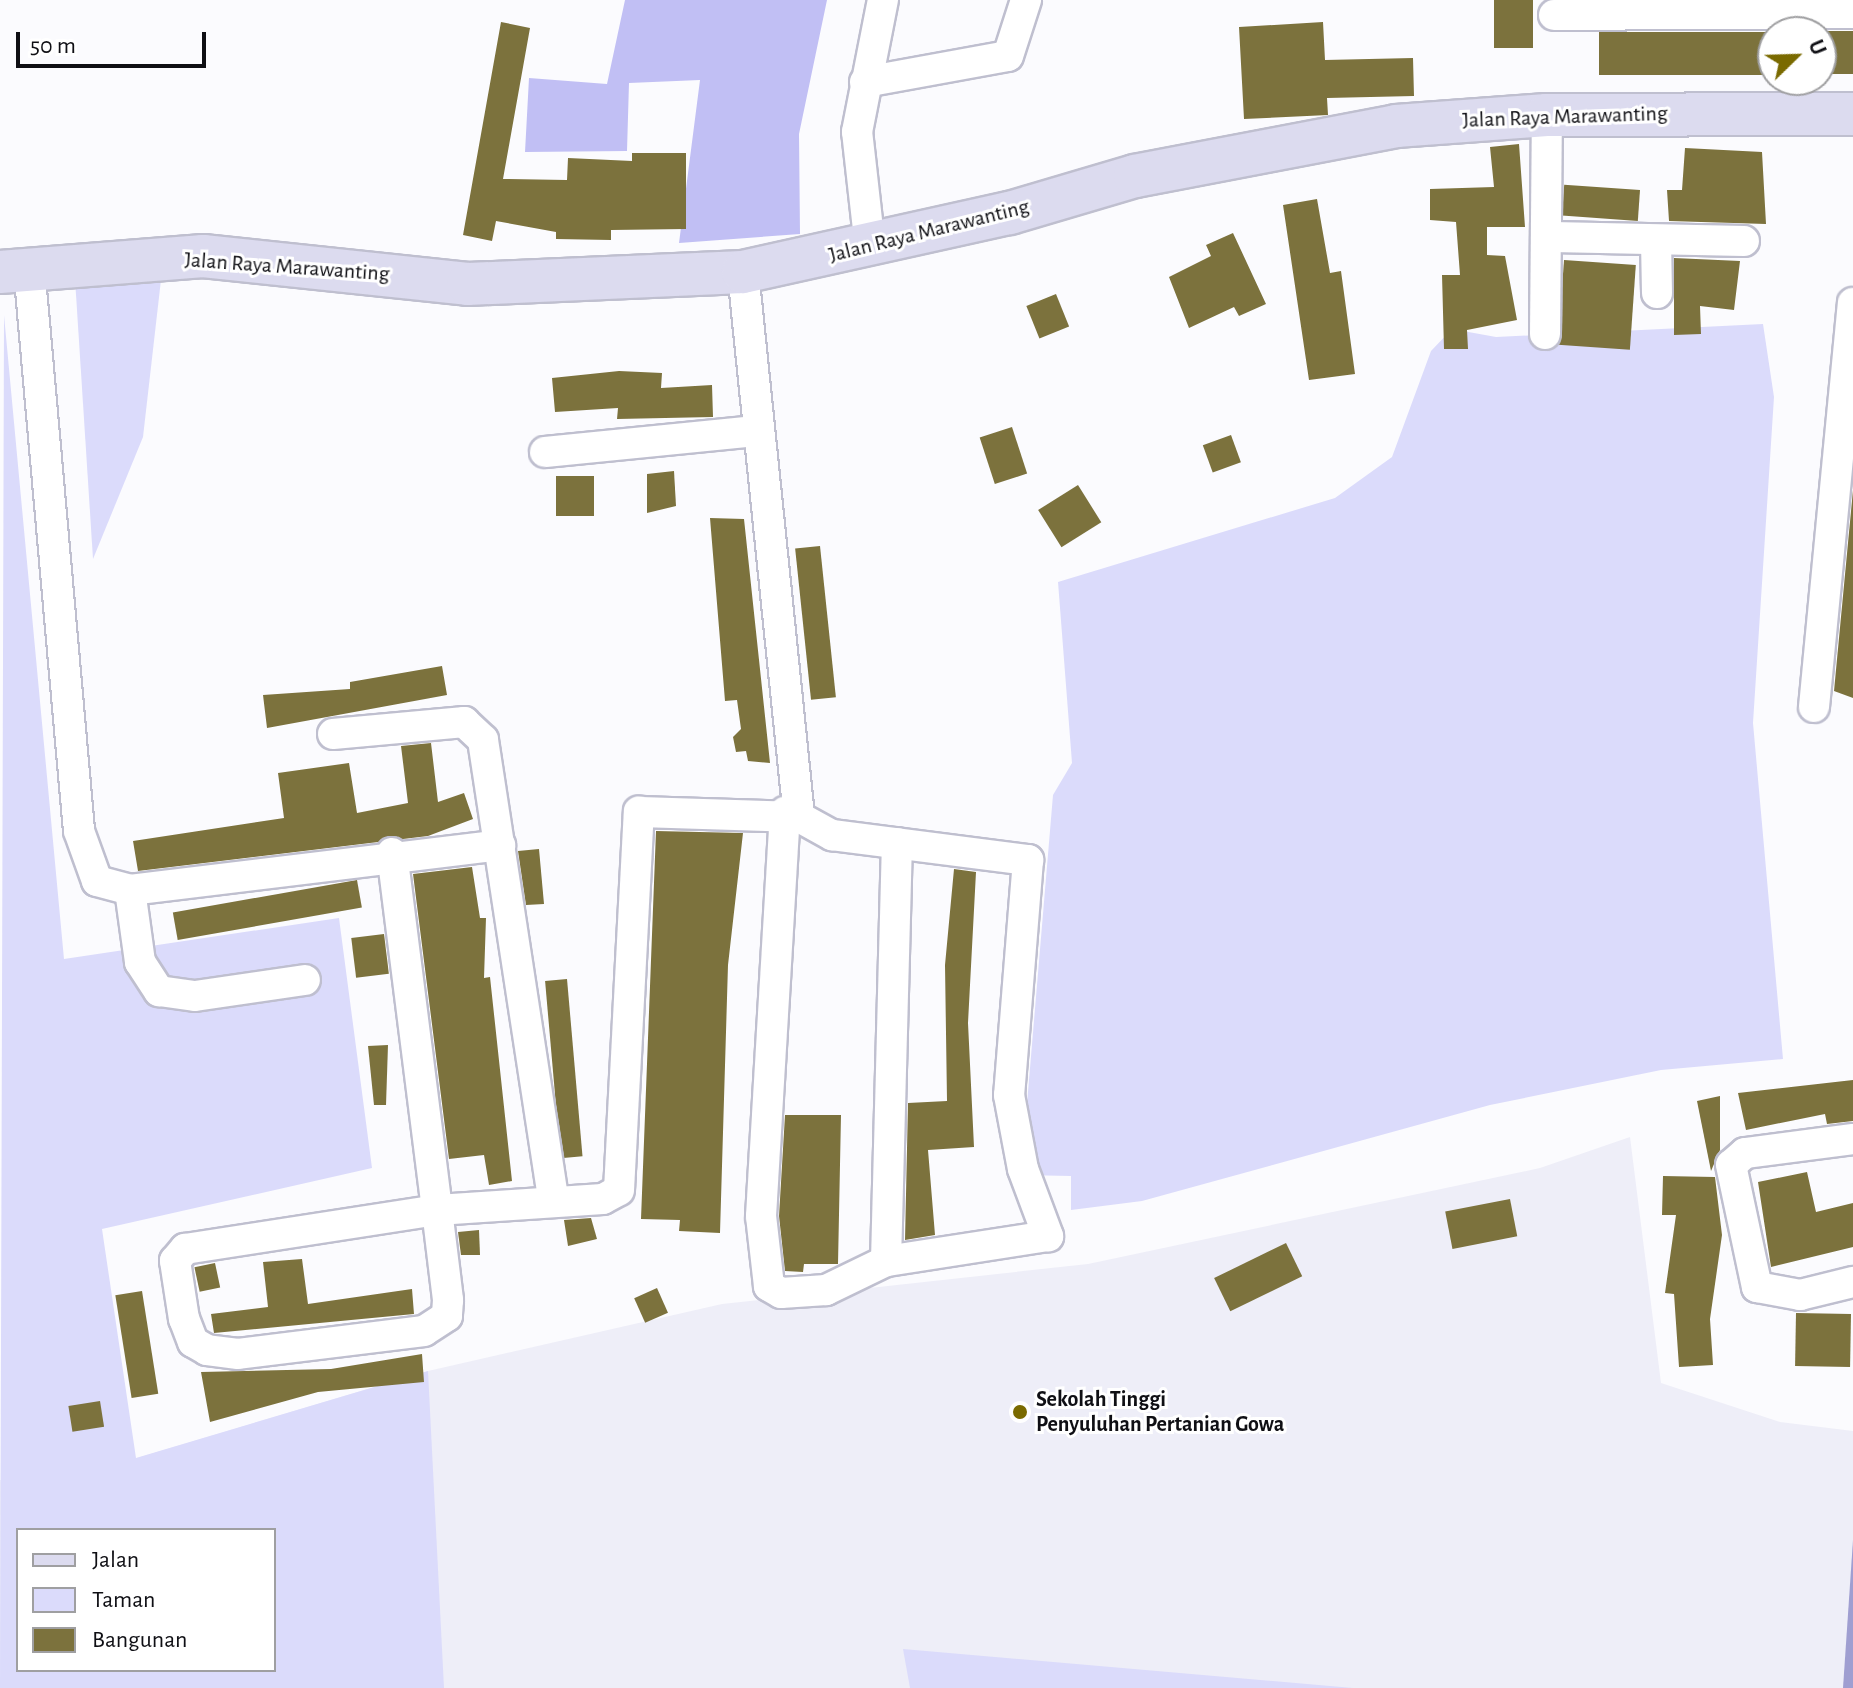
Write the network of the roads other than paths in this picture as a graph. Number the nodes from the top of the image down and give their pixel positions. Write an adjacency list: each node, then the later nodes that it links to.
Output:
1 (883, 0): 5 (street)
2 (1026, 0): 5 (street)
3 (1853, 13): 4 (street)
4 (1554, 15)
5 (865, 82): 11 (street)
6 (1853, 114): 7 (street, Jalan Raya Marawanting)
7 (1547, 115): 8 (street); 11 (street, Jalan Raya Marawanting)
8 (1552, 237): 9 (street); 16 (street)
9 (1656, 241): 10 (street); 14 (street)
10 (1744, 241)
11 (870, 247): 13 (street, Jalan Raya Marawanting)
12 (15, 270): 13 (street, Jalan Raya Marawanting); 27 (street)
13 (743, 272): 17 (street)
14 (1657, 293)
15 (1853, 303): 18 (street)
16 (1545, 334)
17 (756, 431): 19 (street); 23 (street)
18 (1847, 440): 20 (street)
19 (545, 452)
20 (1840, 580): 21 (street)
21 (1814, 707)
22 (333, 734): 25 (street)
23 (792, 814): 24 (street); 30 (street); 32 (street)
24 (897, 843): 32 (street); 32 (street)
25 (500, 845): 26 (street); 30 (street)
26 (392, 853): 27 (street); 31 (street)
27 (130, 890): 28 (street)
28 (305, 980)
29 (1853, 1139): 33 (street)
30 (553, 1197): 31 (street)
31 (437, 1210): 31 (street)
32 (886, 1261)
33 (1849, 1285)

